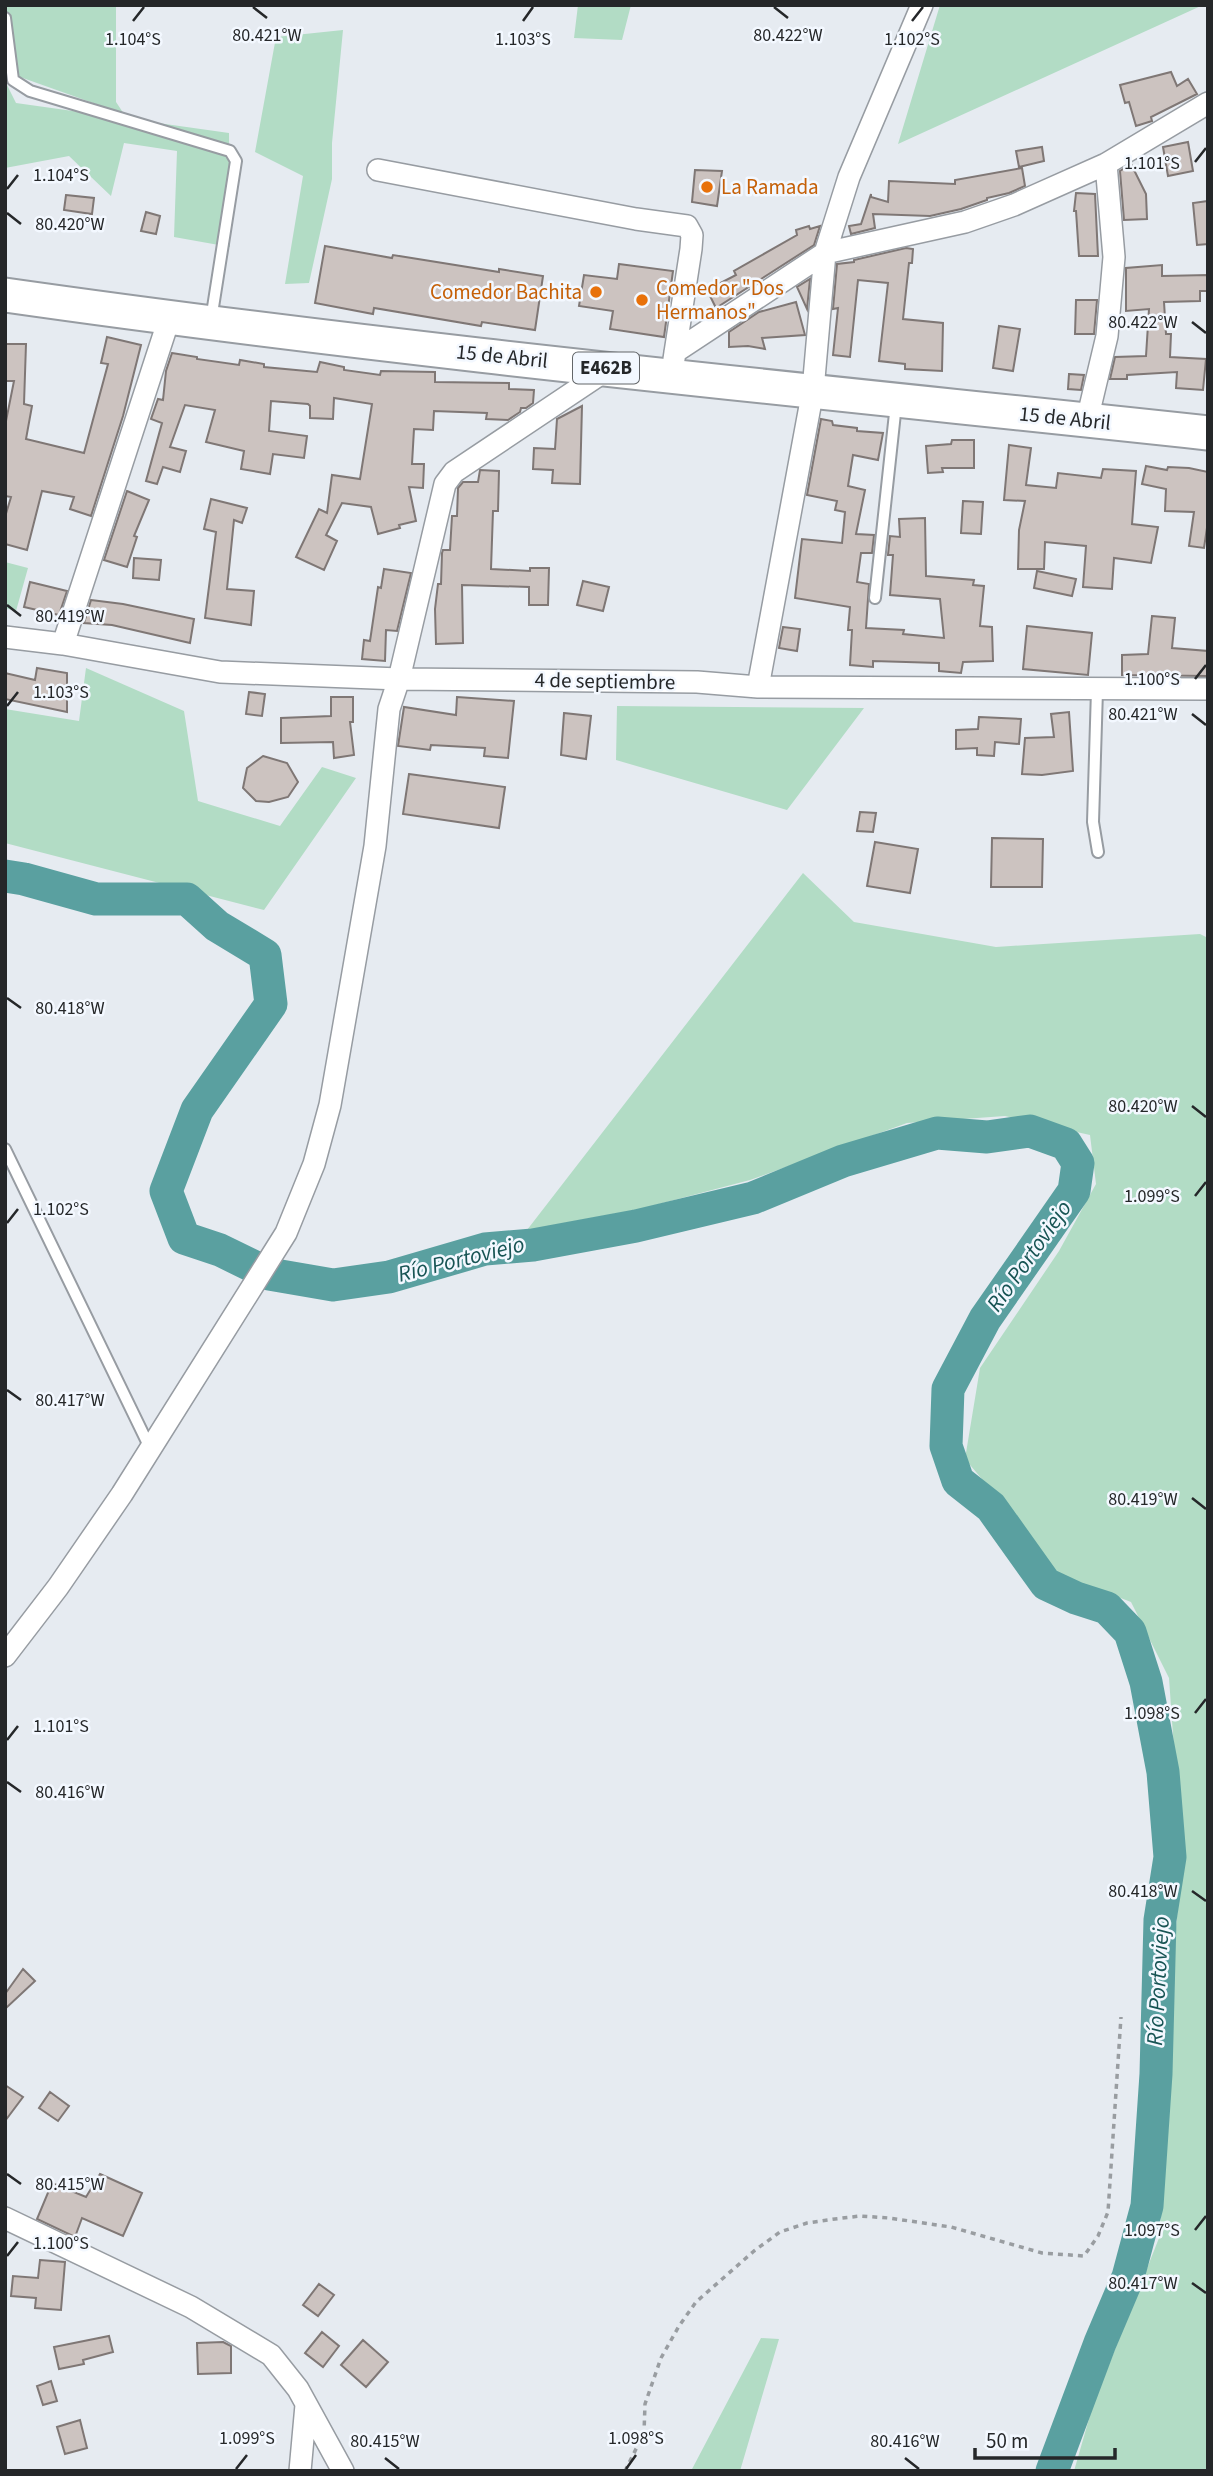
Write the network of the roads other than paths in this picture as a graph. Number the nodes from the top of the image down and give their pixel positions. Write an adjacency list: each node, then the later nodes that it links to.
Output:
1 (922, 5): 6 (street)
2 (5, 18): 9 (lane)
3 (1208, 103): 4 (street)
4 (1106, 164): 6 (street); 14 (street)
5 (378, 170): 10 (street)
6 (825, 253): 10 (street); 12 (street)
7 (5, 295): 8 (main road, 15 de Abril / E462B)
8 (169, 318): 9 (main road, 15 de Abril / E462B); 18 (street)
9 (211, 323): 11 (main road, 15 de Abril / E462B)
10 (673, 364): 11 (main road, 15 de Abril / E462B); 12 (main road, 15 de Abril / E462B)
11 (610, 368): 19 (street)
12 (813, 390): 13 (main road, 15 de Abril / E462B); 20 (street)
13 (896, 401): 14 (main road, 15 de Abril / E462B); 16 (lane)
14 (1087, 420): 15 (main road, 15 de Abril / E462B)
15 (1208, 433)
16 (875, 598)
17 (5, 637): 18 (street, 4 de septiembre)
18 (64, 644): 19 (street, 4 de septiembre)
19 (400, 678): 20 (street, 4 de septiembre); 25 (street)
20 (758, 687): 21 (street, 4 de septiembre)
21 (1097, 690): 22 (street, 4 de septiembre); 23 (lane)
22 (1208, 690)
23 (1098, 852)
24 (5, 1149): 25 (lane)
25 (151, 1450): 26 (street)
26 (5, 1656)
27 (5, 2218): 28 (street)
28 (306, 2405): 29 (street); 30 (street)
29 (300, 2471)
30 (343, 2471)

